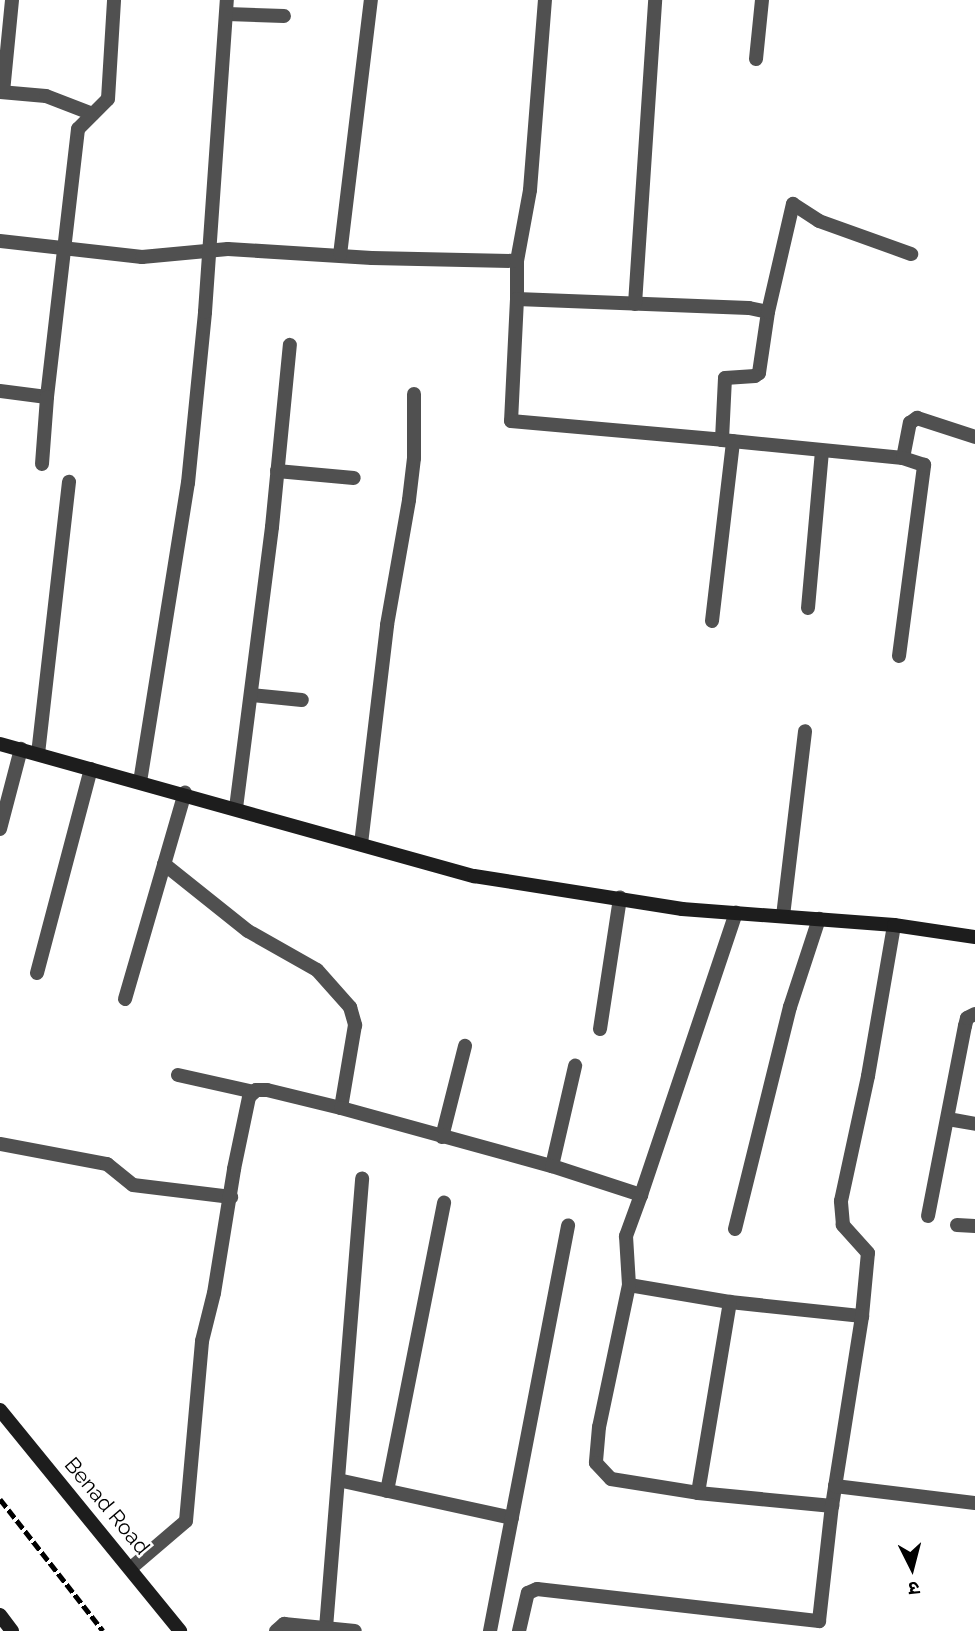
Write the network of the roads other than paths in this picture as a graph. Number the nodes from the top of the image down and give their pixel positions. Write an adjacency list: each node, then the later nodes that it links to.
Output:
1 (12, 0): 10 (street)
2 (114, 0): 11 (street)
3 (371, 0): 16 (street)
4 (545, 0): 17 (street)
5 (654, 0): 19 (street)
6 (761, 0): 9 (street)
7 (227, 7): 8 (street); 14 (street)
8 (284, 16)
9 (756, 59)
10 (2, 92): 11 (street)
11 (93, 114): 13 (street)
12 (0, 241): 13 (street)
13 (64, 250): 14 (street); 24 (street)
14 (209, 251): 16 (street); 43 (street)
15 (911, 254): 20 (street)
16 (340, 255): 17 (street)
17 (517, 261): 18 (street)
18 (517, 299): 19 (street); 26 (street)
19 (635, 304): 20 (street)
20 (768, 313): 26 (street)
21 (290, 345): 30 (street)
22 (0, 391): 24 (street)
23 (414, 394): 47 (street)
24 (47, 397): 29 (street)
25 (975, 437): 28 (street)
26 (728, 440): 27 (street); 34 (street)
27 (822, 451): 28 (street); 33 (street)
28 (903, 458): 35 (street)
29 (42, 464)
30 (277, 471): 31 (street); 36 (street)
31 (354, 478)
32 (69, 482): 41 (street)
33 (808, 608)
34 (712, 621)
35 (899, 656)
36 (251, 695): 37 (street); 45 (street)
37 (302, 700)
38 (805, 731): 51 (street)
39 (0, 744): 40 (street)
40 (21, 749): 41 (street); 46 (street)
41 (38, 754): 42 (street)
42 (91, 768): 43 (street); 55 (street)
43 (139, 782): 44 (street)
44 (185, 793): 45 (street); 48 (street)
45 (236, 808): 47 (street)
46 (0, 829)
47 (361, 844): 49 (street)
48 (164, 864): 56 (street); 63 (street)
49 (620, 898): 50 (street); 58 (street)
50 (736, 913): 51 (street); 70 (street)
51 (783, 916): 52 (street)
52 (818, 919): 53 (street); 77 (street)
53 (894, 925): 54 (street); 80 (street)
54 (975, 937)
55 (37, 974)
56 (125, 999)
57 (975, 1014): 64 (street)
58 (600, 1029)
59 (466, 1046): 66 (street)
60 (575, 1066): 68 (street)
61 (178, 1075): 62 (street)
62 (254, 1092): 63 (street); 71 (street)
63 (341, 1108): 66 (street)
64 (947, 1119): 65 (street); 73 (street)
65 (975, 1124)
66 (442, 1137): 68 (street)
67 (0, 1144): 71 (street)
68 (552, 1166): 70 (street)
69 (362, 1178): 82 (street)
70 (641, 1195): 78 (street)
71 (231, 1198): 89 (street)
72 (444, 1203): 84 (street)
73 (928, 1216)
74 (957, 1224): 76 (street)
75 (568, 1225): 88 (street)
76 (975, 1226)
77 (735, 1229)
78 (629, 1285): 79 (street); 85 (street)
79 (730, 1302): 80 (street); 85 (street)
80 (862, 1316): 83 (street)
81 (0, 1410): 89 (street, Benad Road)
82 (338, 1480): 84 (street); 92 (street)
83 (835, 1486): 86 (street); 87 (street)
84 (387, 1490): 88 (street)
85 (698, 1493): 87 (street)
86 (975, 1503)
87 (832, 1506): 91 (street)
88 (512, 1518): 97 (street)
89 (131, 1568): 94 (street, Benad Road)
90 (0, 1615): 93 (street)
91 (798, 1624): 98 (street)
92 (326, 1628): 95 (street); 96 (street)
93 (12, 1631)
94 (180, 1631)
95 (276, 1631)
96 (355, 1631)
97 (490, 1631)
98 (519, 1631)

